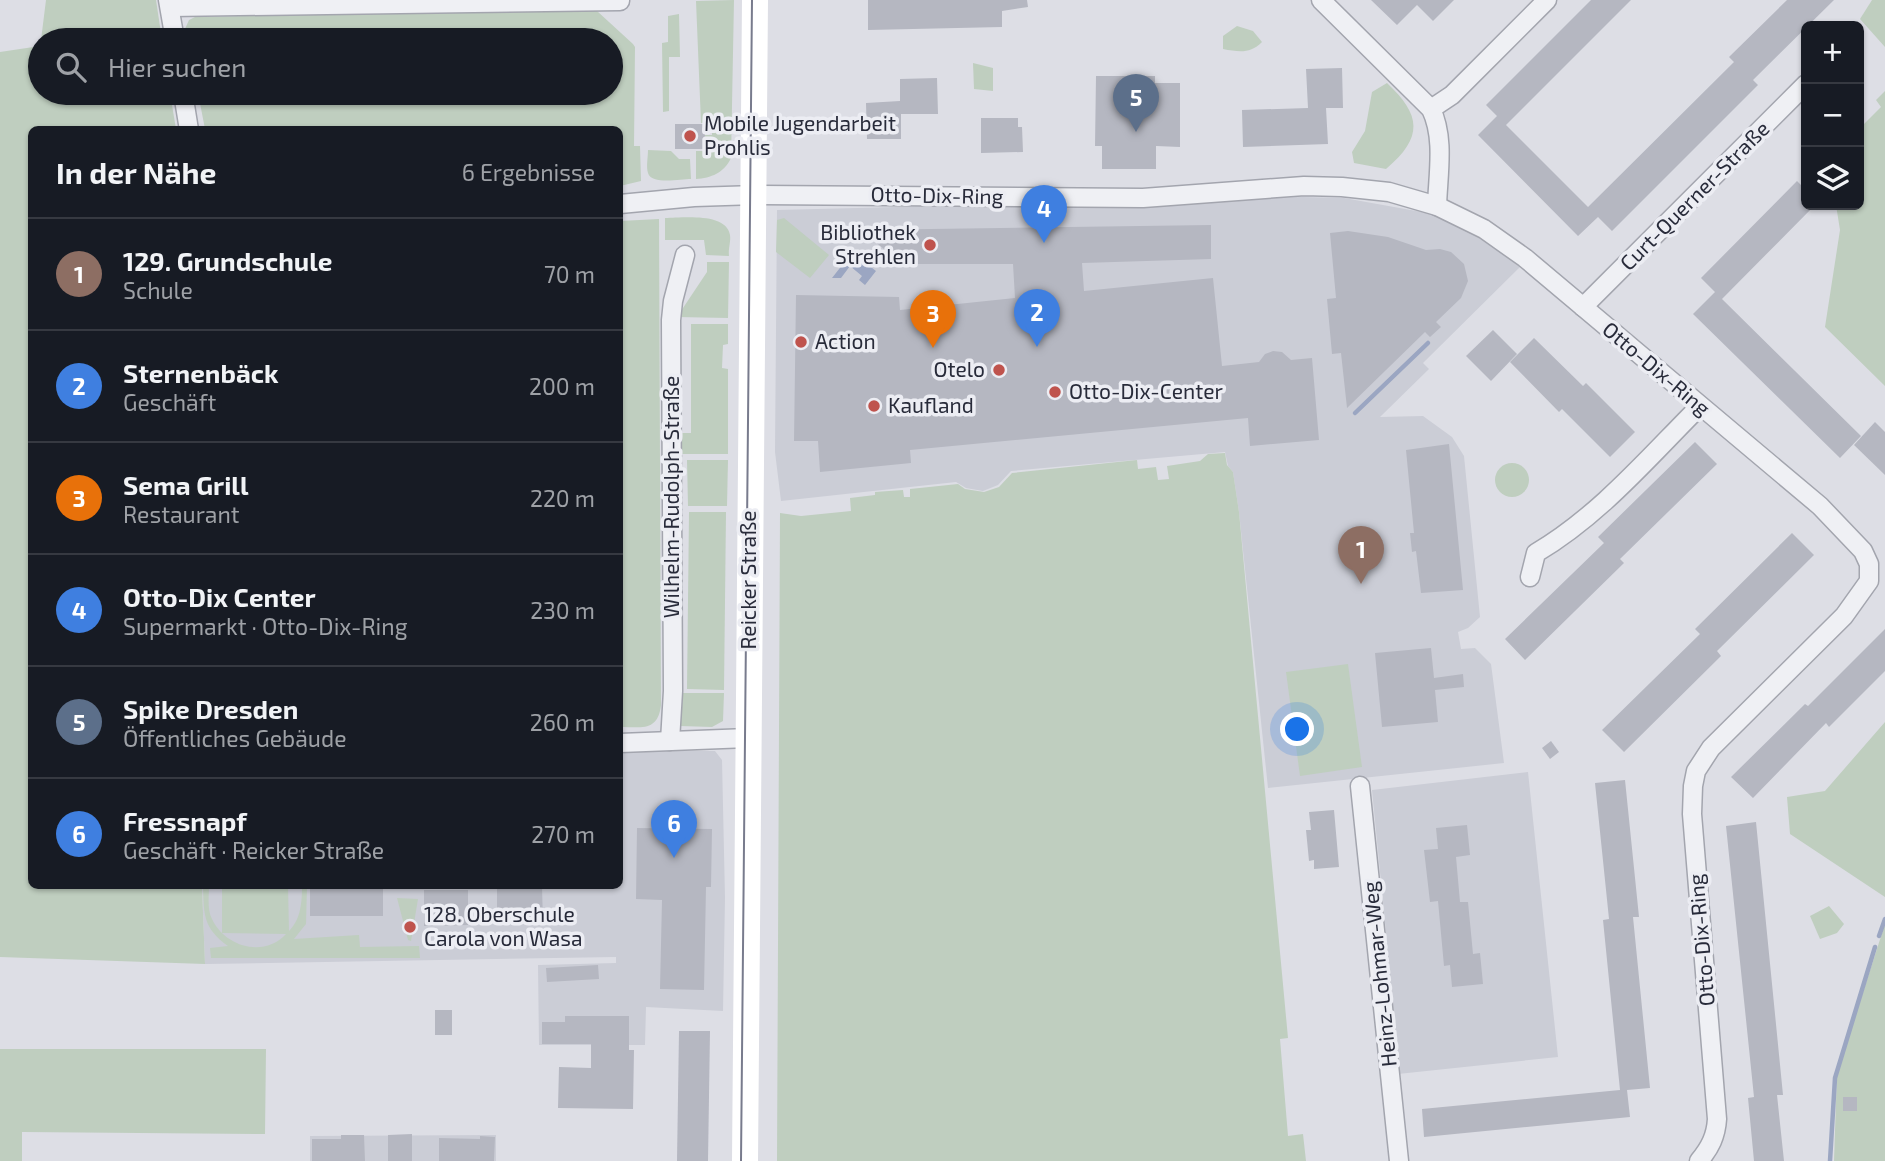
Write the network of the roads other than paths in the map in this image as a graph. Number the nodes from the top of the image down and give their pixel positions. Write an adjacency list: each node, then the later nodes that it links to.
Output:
1 (755, 0): 11 (street, Reicker Straße)
2 (1321, 0): 9 (street)
3 (1547, 0): 9 (street)
4 (620, 1): 5 (street)
5 (169, 4): 6 (street)
6 (173, 28)
7 (1801, 89): 15 (street, Curt-Querner-Straße)
8 (185, 105): 10 (street)
9 (1431, 109): 13 (street)
10 (188, 126)
11 (752, 195): 12 (street, Otto-Dix-Ring); 13 (street, Otto-Dix-Ring); 18 (street, Reicker Straße)
12 (623, 204)
13 (1437, 206): 15 (street, Otto-Dix-Ring)
14 (685, 255): 19 (street, Wilhelm-Rudolph-Straße)
15 (1583, 307): 16 (street, Otto-Dix-Ring)
16 (1700, 407): 17 (street); 24 (street, Otto-Dix-Ring)
17 (1530, 576)
18 (748, 738): 19 (street); 22 (street, Reicker Straße)
19 (670, 741): 20 (street)
20 (623, 743)
21 (1360, 786): 23 (street, Heinz-Lohmar-Weg)
22 (744, 1161)
23 (1399, 1161)
24 (1699, 1161)

